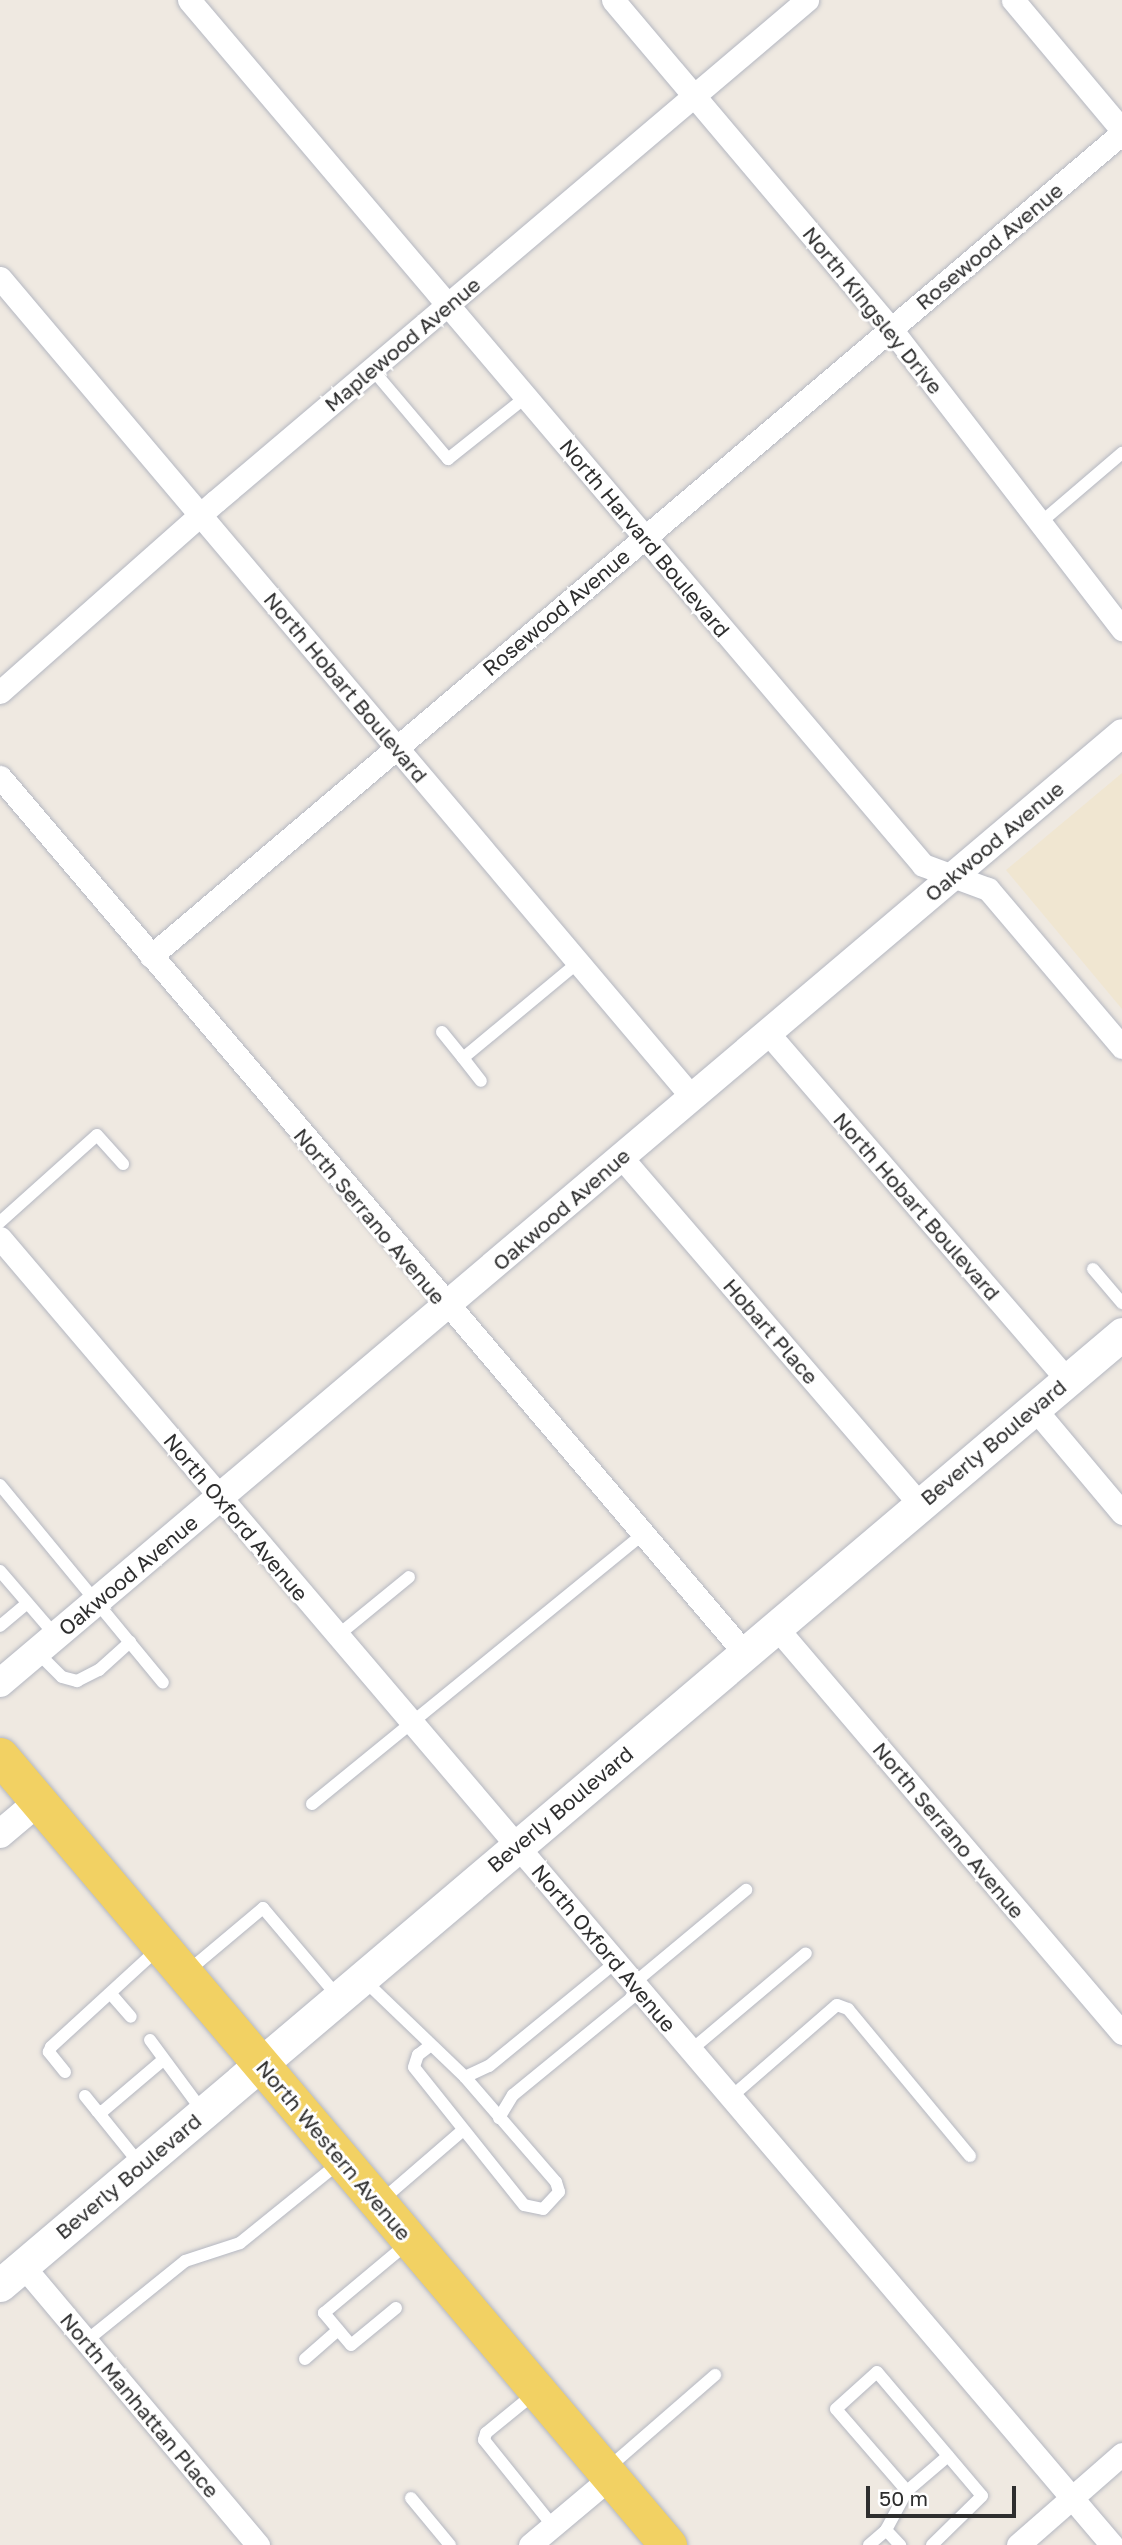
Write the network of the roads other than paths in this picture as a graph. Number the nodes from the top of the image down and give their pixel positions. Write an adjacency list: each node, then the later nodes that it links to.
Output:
1 (189, 0): 8 (street, North Harvard Boulevard)
2 (613, 0): 5 (street, North Kingsley Drive)
3 (807, 0): 5 (street, Maplewood Avenue)
4 (1013, 0): 6 (street)
5 (694, 95): 8 (street, Maplewood Avenue); 9 (street, North Kingsley Drive)
6 (1122, 132): 9 (street, Rosewood Avenue)
7 (0, 278): 13 (street, North Hobart Boulevard)
8 (447, 306): 10 (street, Maplewood Avenue); 11 (street, North Harvard Boulevard)
9 (891, 329): 14 (street, North Kingsley Drive); 15 (street, Rosewood Avenue)
10 (372, 369): 11 (lane); 13 (street, Maplewood Avenue)
11 (526, 397): 15 (street, North Harvard Boulevard)
12 (1122, 453): 14 (lane)
13 (200, 515): 17 (street, Maplewood Avenue); 19 (street, North Hobart Boulevard)
14 (1040, 523): 16 (street, North Kingsley Drive)
15 (644, 538): 19 (street, Rosewood Avenue); 21 (street, North Harvard Boulevard)
16 (1122, 629)
17 (0, 692)
18 (1122, 733): 21 (street, Oakwood Avenue)
19 (397, 746): 22 (street, Rosewood Avenue); 23 (street, North Hobart Boulevard)
20 (0, 776): 22 (street, North Serrano Avenue)
21 (953, 876): 25 (street, Oakwood Avenue); 26 (street, North Harvard Boulevard)
22 (151, 956): 35 (street, North Serrano Avenue)
23 (580, 961): 27 (lane); 29 (street, North Hobart Boulevard)
24 (442, 1032): 27 (lane)
25 (767, 1032): 29 (street, Oakwood Avenue); 37 (street, North Hobart Boulevard)
26 (1122, 1047)
27 (463, 1058): 28 (lane)
28 (481, 1081)
29 (691, 1096): 30 (street, Oakwood Avenue)
30 (622, 1158): 35 (street, Oakwood Avenue); 42 (street, Hobart Place)
31 (123, 1164): 32 (lane)
32 (1, 1237): 40 (street, North Oxford Avenue)
33 (1093, 1269): 34 (lane)
34 (1122, 1303)
35 (447, 1306): 40 (street, Oakwood Avenue); 43 (street, North Serrano Avenue)
36 (1122, 1334): 37 (main road, Beverly Boulevard)
37 (1067, 1380): 38 (main road, Beverly Boulevard)
38 (1034, 1408): 41 (street); 42 (main road, Beverly Boulevard)
39 (0, 1485): 46 (lane)
40 (219, 1498): 46 (street, Oakwood Avenue); 50 (street, North Oxford Avenue)
41 (1118, 1500)
42 (920, 1504): 49 (main road, Beverly Boulevard)
43 (643, 1534): 53 (street, North Serrano Avenue); 56 (lane)
44 (0, 1571): 47 (lane)
45 (409, 1577): 50 (lane)
46 (97, 1601): 51 (lane); 52 (street, Oakwood Avenue)
47 (27, 1603): 48 (lane); 52 (lane)
48 (0, 1626)
49 (775, 1626): 53 (main road, Beverly Boulevard); 71 (street, North Serrano Avenue)
50 (338, 1636): 56 (street, North Oxford Avenue)
51 (130, 1642): 52 (lane); 55 (lane)
52 (47, 1644): 54 (street, Oakwood Avenue)
53 (744, 1652): 61 (main road, Beverly Boulevard)
54 (0, 1683)
55 (163, 1683)
56 (411, 1722): 59 (lane); 61 (street, North Oxford Avenue)
57 (0, 1756): 58 (main road, North Western Avenue)
58 (38, 1802): 60 (street); 63 (main road, North Western Avenue)
59 (312, 1804)
60 (0, 1834)
61 (517, 1846): 65 (street, North Oxford Avenue); 68 (main road, Beverly Boulevard)
62 (746, 1889): 67 (lane)
63 (161, 1946): 66 (main road, North Western Avenue); 69 (lane)
64 (806, 1953): 74 (lane)
65 (616, 1962): 67 (street, North Oxford Avenue); 78 (lane)
66 (185, 1974): 68 (lane); 76 (main road, North Western Avenue)
67 (637, 1987): 74 (street, North Oxford Avenue); 83 (lane)
68 (351, 1988): 73 (lane); 76 (main road, Beverly Boulevard)
69 (111, 1994): 70 (lane); 77 (lane)
70 (131, 2017)
71 (1122, 2033)
72 (150, 2040): 75 (lane)
73 (430, 2045): 78 (lane); 84 (lane)
74 (691, 2050): 80 (street, North Oxford Avenue)
75 (162, 2061): 81 (lane); 82 (lane)
76 (261, 2063): 82 (main road, Beverly Boulevard); 86 (main road, North Western Avenue)
77 (65, 2072)
78 (465, 2077): 83 (lane)
79 (85, 2096): 81 (lane)
80 (731, 2097): 85 (lane); 102 (street, North Oxford Avenue)
81 (97, 2111): 87 (lane)
82 (204, 2112): 87 (main road, Beverly Boulevard)
83 (499, 2118): 84 (lane)
84 (463, 2130): 88 (lane)
85 (970, 2156)
86 (343, 2160): 88 (main road, North Western Avenue); 93 (lane)
87 (141, 2165): 90 (main road, Beverly Boulevard)
88 (379, 2203): 89 (main road, North Western Avenue)
89 (411, 2241): 92 (lane); 96 (main road, North Western Avenue)
90 (11, 2275): 93 (street, North Manhattan Place)
91 (396, 2308): 92 (lane)
92 (338, 2330): 94 (lane)
93 (86, 2341): 105 (street, North Manhattan Place)
94 (305, 2359)
95 (715, 2375): 99 (lane)
96 (538, 2390): 99 (main road, North Western Avenue); 103 (lane)
97 (1122, 2455): 102 (street)
98 (948, 2456): 100 (lane); 100 (lane); 111 (lane)
99 (608, 2474): 103 (street); 108 (main road, North Western Avenue)
100 (907, 2491): 104 (lane)
101 (411, 2498): 106 (lane)
102 (1072, 2498): 112 (street); 113 (street, North Oxford Avenue)
103 (553, 2526): 107 (street)
104 (886, 2530): 109 (lane); 110 (lane)
105 (258, 2545)
106 (450, 2545)
107 (530, 2545)
108 (668, 2545)
109 (869, 2545)
110 (900, 2545)
111 (933, 2545)
112 (1018, 2545)
113 (1112, 2545)

